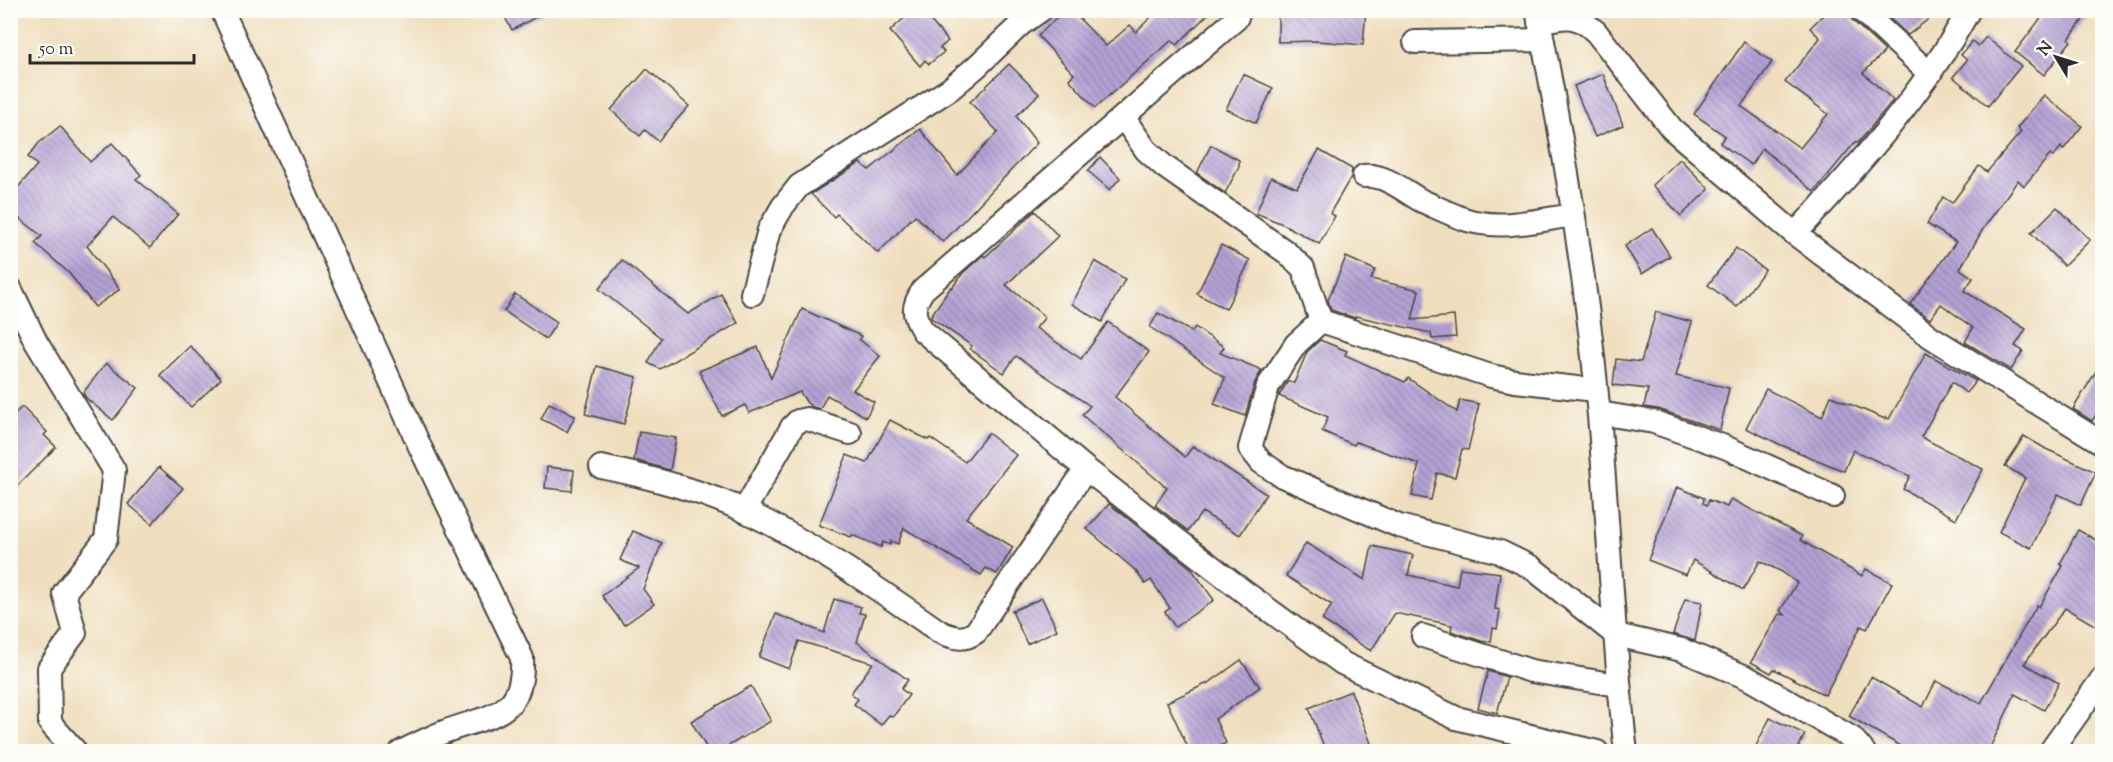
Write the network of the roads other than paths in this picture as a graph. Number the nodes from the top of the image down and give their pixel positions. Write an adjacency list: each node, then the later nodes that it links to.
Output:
1 (222, 10): 29 (street)
2 (1041, 10): 14 (street)
3 (1240, 10): 9 (street)
4 (1861, 10): 8 (street)
5 (1969, 10): 8 (street)
6 (1540, 24): 7 (street); 11 (street); 12 (street)
7 (1415, 42)
8 (1930, 74): 12 (street)
9 (1123, 117): 15 (street); 21 (street)
10 (1364, 176): 11 (street)
11 (1573, 215): 16 (street)
12 (1795, 234): 19 (street)
13 (10, 288): 28 (street)
14 (752, 294)
15 (1321, 321): 16 (street); 24 (street)
16 (1596, 390): 17 (street)
17 (1599, 413): 22 (street); 24 (street)
18 (850, 433): 23 (street)
19 (2103, 443)
20 (601, 467): 23 (street)
21 (1086, 469): 23 (street); 30 (street)
22 (1833, 496)
23 (744, 511)
24 (1616, 635): 27 (street); 32 (street)
25 (1423, 636): 27 (street)
26 (2103, 679): 33 (street)
27 (1618, 685): 31 (street)
28 (76, 752)
29 (401, 752)
30 (1597, 752)
31 (1626, 752)
32 (1864, 752)
33 (2050, 752)

